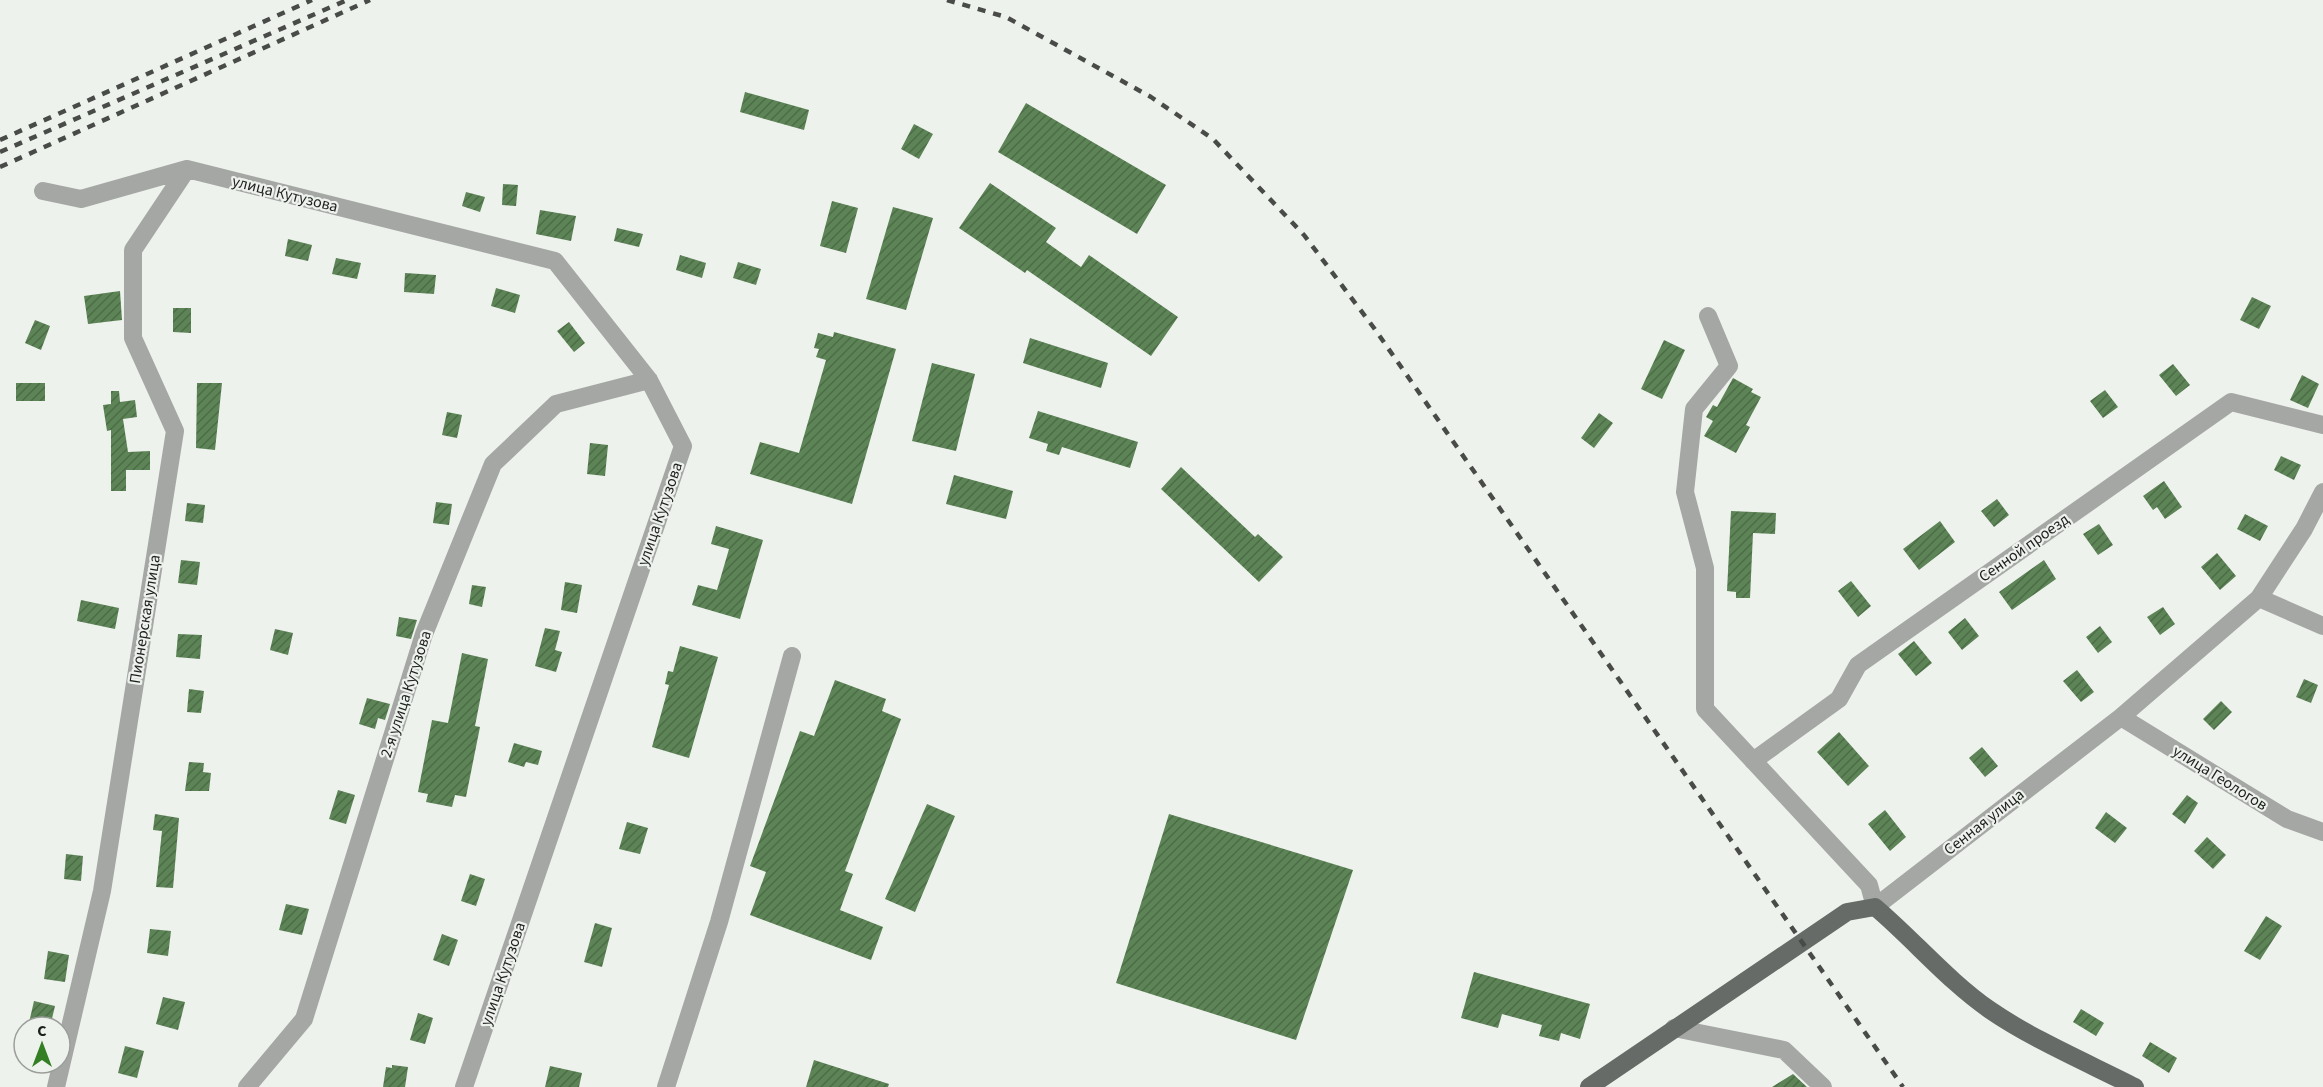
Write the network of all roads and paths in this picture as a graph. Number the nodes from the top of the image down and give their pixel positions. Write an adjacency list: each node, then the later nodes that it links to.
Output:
1 (187, 169): 2 (street); 4 (street, улица Кутузова); 15 (street, Пионерская улица)
2 (43, 191)
3 (1707, 316): 11 (street)
4 (649, 380): 16 (street, 2-я улица Кутузова); 17 (street, улица Кутузова)
5 (2323, 425): 11 (street, Сенной проезд)
6 (2323, 492): 7 (street, Сенная улица)
7 (2259, 598): 8 (street); 10 (street, Сенная улица)
8 (2323, 626)
9 (792, 656): 18 (street)
10 (2121, 717): 12 (street, улица Геологов); 13 (street, Сенная улица)
11 (1753, 760): 13 (street)
12 (2323, 832)
13 (1875, 907): 14 (main road, Сенная улица); 21 (main road)
14 (1674, 1028): 19 (main road, Сенная улица); 20 (street)
15 (56, 1087)
16 (247, 1087)
17 (464, 1087)
18 (666, 1087)
19 (1589, 1087)
20 (1824, 1087)
21 (2135, 1087)

